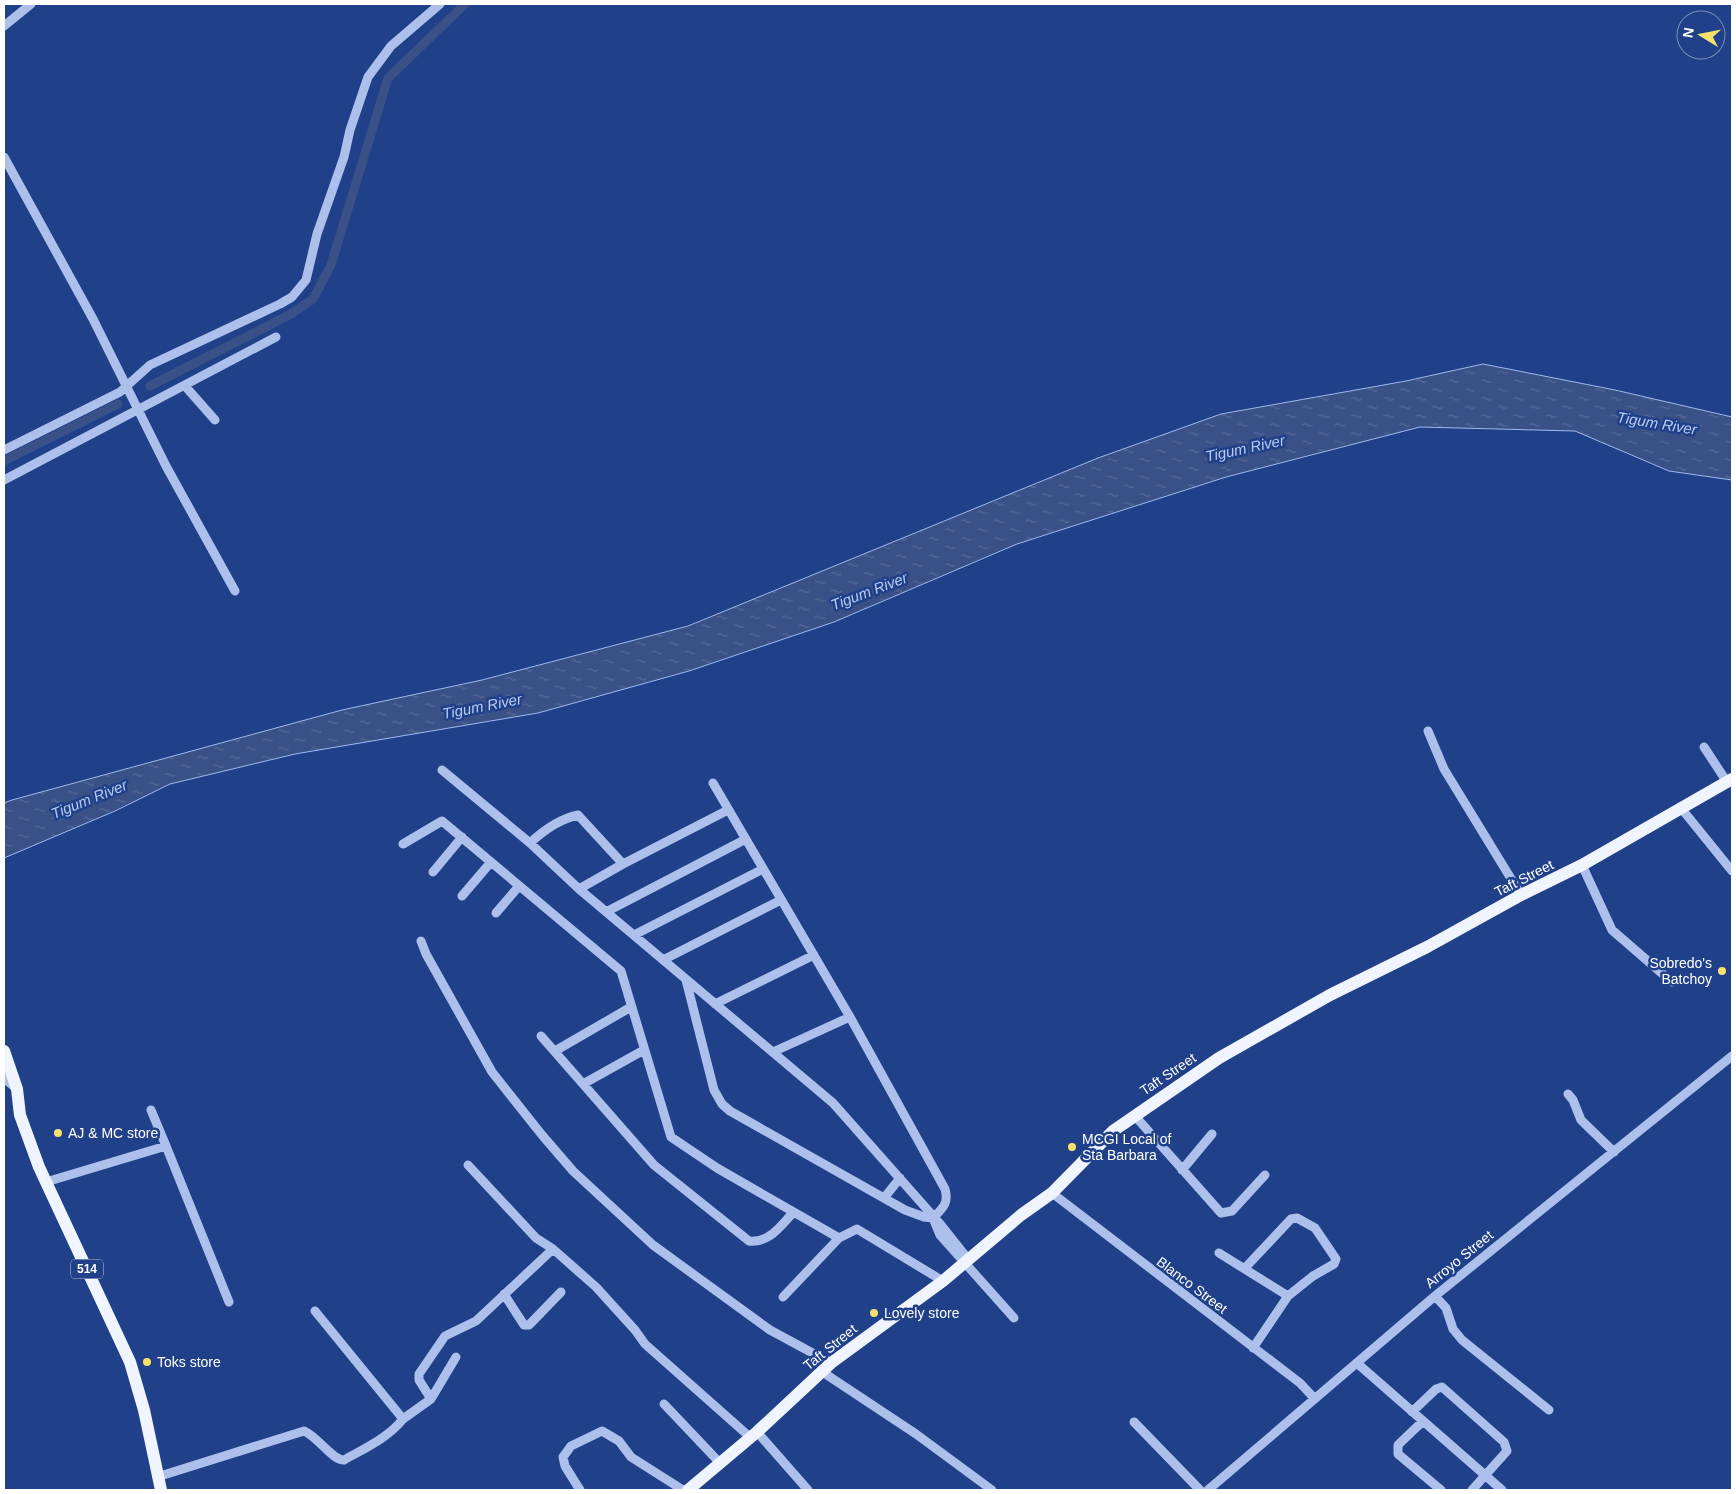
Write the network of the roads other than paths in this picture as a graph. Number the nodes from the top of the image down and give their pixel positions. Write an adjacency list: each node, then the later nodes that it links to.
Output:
1 (31, 4): 3 (street)
2 (440, 4): 7 (street)
3 (4, 26)
4 (4, 157): 7 (street)
5 (276, 337): 6 (street)
6 (185, 386): 8 (street); 9 (street)
7 (125, 387): 8 (street); 10 (street)
8 (136, 408): 11 (street); 12 (street)
9 (215, 420)
10 (4, 450)
11 (4, 480)
12 (235, 591)
13 (1428, 731): 32 (street)
14 (1704, 747): 16 (street)
15 (442, 770): 22 (street)
16 (1730, 781): 18 (main road, Taft Street)
17 (712, 783): 19 (street)
18 (1682, 808): 26 (main road, Taft Street); 28 (street)
19 (728, 810): 21 (street); 25 (street)
20 (462, 837): 23 (street); 24 (street); 29 (street)
21 (746, 839): 27 (street); 35 (street)
22 (530, 843): 25 (street); 31 (street)
23 (403, 844)
24 (491, 862): 30 (street); 33 (street)
25 (623, 864): 31 (street)
26 (1582, 865): 32 (main road, Taft Street); 42 (street)
27 (763, 869): 34 (street); 37 (street)
28 (1732, 871)
29 (433, 872)
30 (519, 886): 36 (street); 44 (street)
31 (579, 889): 35 (street)
32 (1521, 895): 57 (main road, Taft Street)
33 (462, 896)
34 (781, 900): 39 (street); 40 (street)
35 (606, 912): 37 (street)
36 (496, 913)
37 (634, 936): 40 (street)
38 (421, 941): 86 (street)
39 (814, 955): 43 (street); 45 (street)
40 (663, 960): 41 (street)
41 (686, 980): 43 (street); 67 (street)
42 (1672, 982)
43 (715, 1004): 50 (street)
44 (631, 1006): 47 (street); 49 (street)
45 (850, 1017): 50 (street); 69 (street)
46 (541, 1036): 49 (street)
47 (644, 1050): 53 (street); 68 (street)
48 (4, 1051): 54 (main road, 514)
49 (555, 1051): 53 (street)
50 (773, 1052): 64 (street)
51 (1732, 1056): 60 (street, Arroyo Street)
52 (4, 1078): 54 (street)
53 (584, 1084): 68 (street)
54 (17, 1089): 65 (main road, 514)
55 (1568, 1094): 60 (street)
56 (151, 1110): 59 (street)
57 (1134, 1116): 62 (street); 66 (main road, Taft Street)
58 (1212, 1134): 62 (street)
59 (166, 1146): 65 (street); 81 (street)
60 (1614, 1152): 79 (street, Arroyo Street)
61 (468, 1165): 71 (street)
62 (1182, 1170): 63 (street)
63 (1265, 1174)
64 (900, 1178): 67 (street); 69 (street)
65 (46, 1182): 100 (main road, 514)
66 (1052, 1194): 73 (main road, Taft Street); 84 (street, Blanco Street)
67 (884, 1198): 69 (street)
68 (793, 1212): 70 (street)
69 (933, 1218): 73 (street)
70 (839, 1238): 75 (street); 80 (street)
71 (553, 1249): 77 (street); 97 (street)
72 (1219, 1253): 74 (street)
73 (966, 1261): 75 (main road, Taft Street); 83 (street)
74 (1246, 1268): 78 (street); 78 (street)
75 (943, 1281): 86 (main road, Taft Street)
76 (561, 1292): 77 (street)
77 (504, 1294): 89 (street)
78 (1288, 1296): 84 (street)
79 (1435, 1296): 87 (street, Arroyo Street); 92 (street)
80 (783, 1297)
81 (229, 1302)
82 (315, 1311): 94 (street)
83 (1014, 1318)
84 (1253, 1348): 90 (street, Blanco Street)
85 (456, 1357): 89 (street)
86 (831, 1363): 88 (main road, Taft Street)
87 (1358, 1364): 90 (street, Arroyo Street); 93 (street)
88 (821, 1371): 97 (main road, Taft Street); 106 (street)
89 (431, 1399): 94 (street)
90 (1315, 1399): 108 (street, Arroyo Street)
91 (664, 1404): 98 (street)
92 (1549, 1410)
93 (1412, 1412): 95 (street); 99 (street)
94 (403, 1419): 100 (street)
95 (1423, 1421): 99 (street); 109 (street)
96 (1134, 1422): 107 (street)
97 (754, 1435): 98 (main road, Taft Street); 105 (street)
98 (720, 1462): 104 (main road, Taft Street)
99 (1485, 1475): 110 (street); 111 (street)
100 (157, 1477): 101 (main road, 514)
101 (161, 1490)
102 (580, 1490): 103 (street)
103 (683, 1490)
104 (688, 1490)
105 (808, 1490)
106 (992, 1490)
107 (1200, 1490)
108 (1208, 1490)
109 (1440, 1490)
110 (1472, 1490)
111 (1502, 1490)

